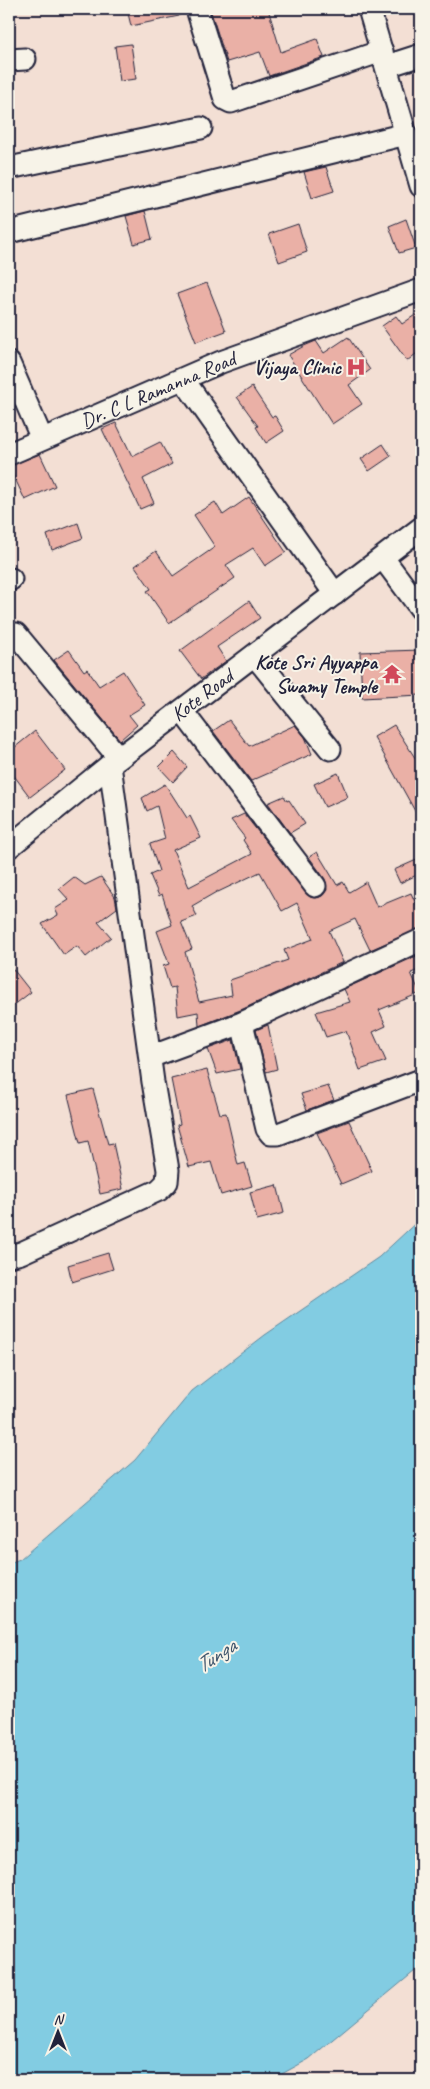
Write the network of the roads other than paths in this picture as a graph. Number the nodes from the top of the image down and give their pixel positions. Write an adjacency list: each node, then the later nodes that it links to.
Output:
1 (197, 9): 4 (street)
2 (370, 9): 4 (street)
3 (421, 55): 4 (street)
4 (385, 58): 6 (street)
5 (201, 128): 7 (street)
6 (406, 134): 8 (street); 9 (street)
7 (9, 168)
8 (421, 186)
9 (9, 232)
10 (421, 290): 12 (street, Dr. C L Ramanna Road)
11 (9, 363): 13 (street)
12 (183, 379): 13 (street, Dr. C L Ramanna Road); 17 (street)
13 (42, 439): 14 (street, Dr. C L Ramanna Road)
14 (9, 454)
15 (421, 528): 16 (street, Kote Road)
16 (383, 558): 17 (street, Kote Road); 18 (street)
17 (335, 594): 20 (street, Kote Road)
18 (421, 610)
19 (16, 634): 23 (street)
20 (255, 656): 21 (street, Kote Road); 22 (street)
21 (182, 710): 23 (street, Kote Road); 25 (street)
22 (330, 749)
23 (115, 762): 24 (street, Kote Road); 28 (street)
24 (9, 847)
25 (315, 886)
26 (421, 940): 27 (street)
27 (242, 1023): 28 (street); 29 (street)
28 (150, 1057): 30 (street)
29 (421, 1080)
30 (9, 1256)

